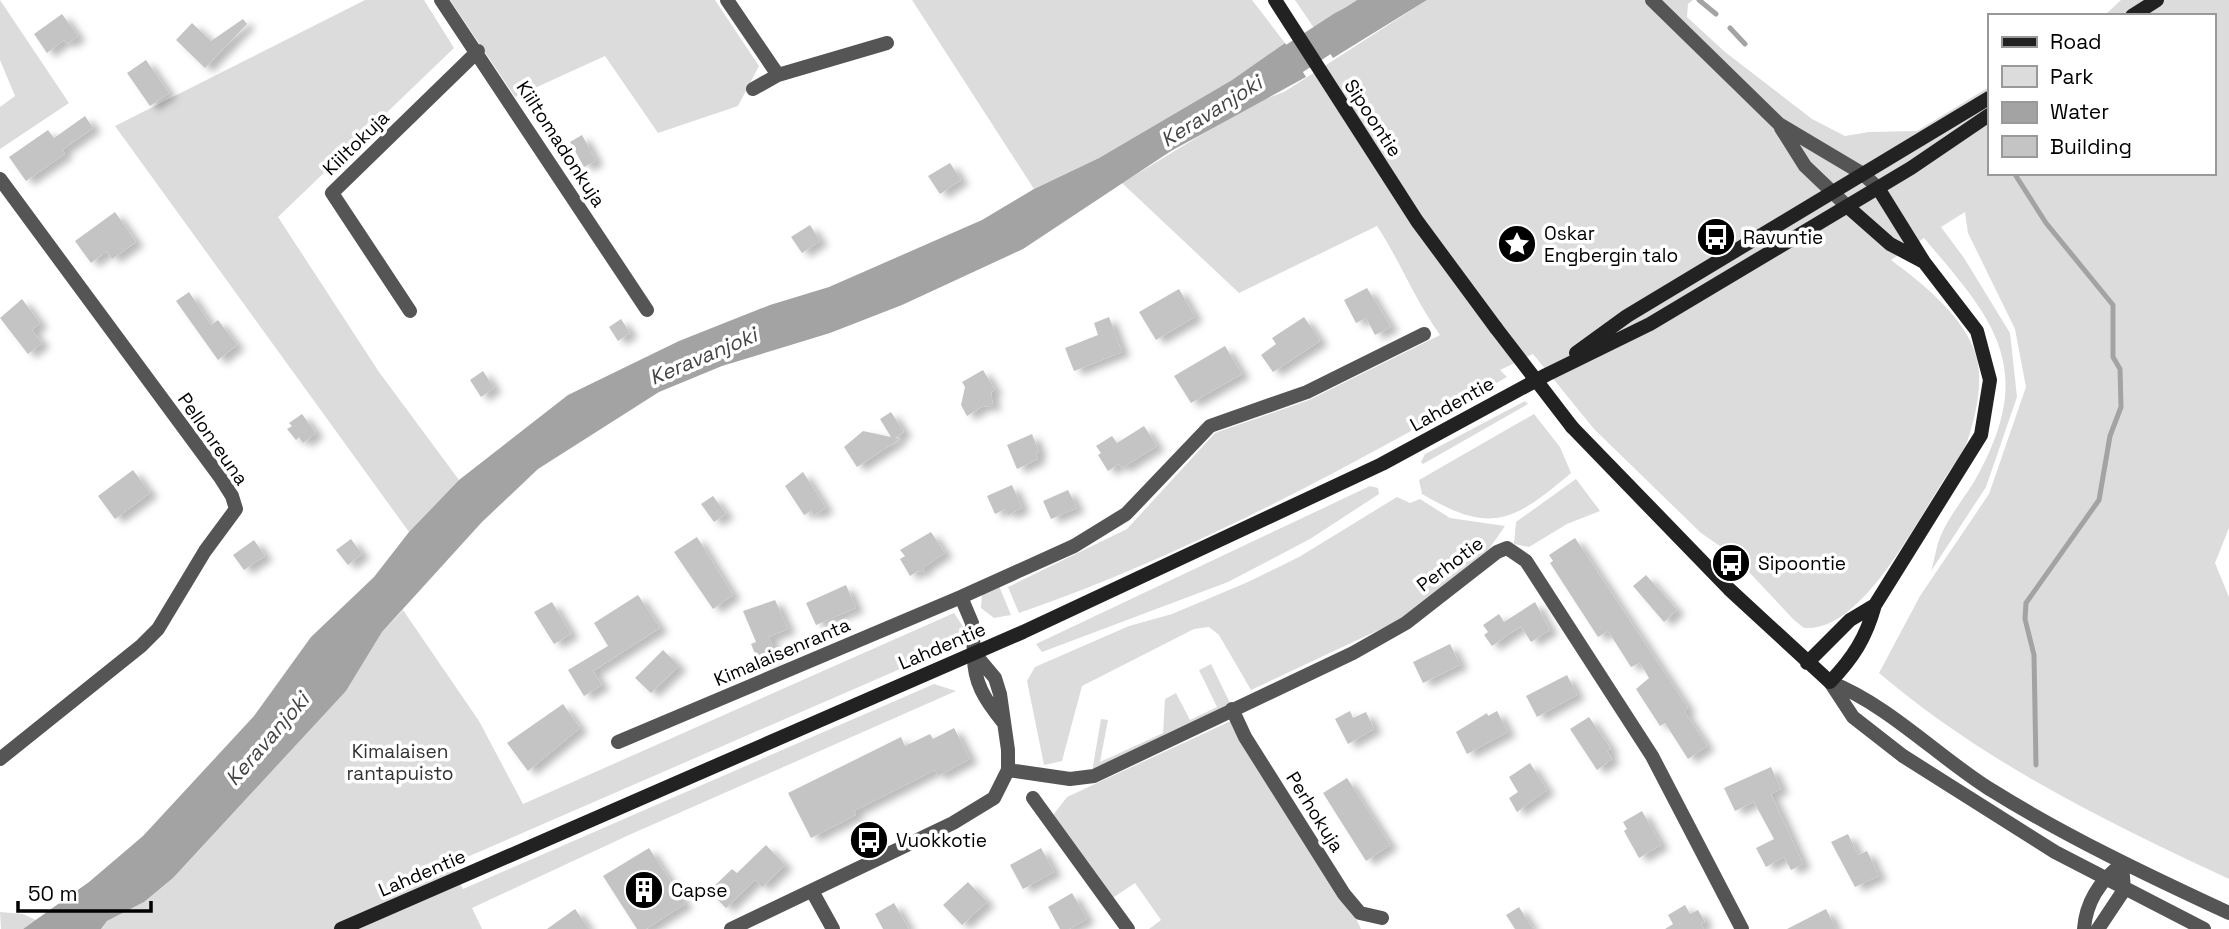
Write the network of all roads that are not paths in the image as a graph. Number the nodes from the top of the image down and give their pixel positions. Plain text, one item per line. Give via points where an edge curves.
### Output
1 (441, 0) edge
2 (727, 0) edge
3 (1275, 0) edge
4 (1653, 0) edge
5 (2157, 0) edge
6 (2136, 14) edge
7 (887, 43) dead end
8 (478, 51) junction
9 (778, 75) junction
10 (753, 89) dead end
11 (1988, 99) edge
12 (1988, 117) edge
13 (1779, 124) junction
14 (1863, 174) junction
15 (0, 179) edge
16 (1878, 188) junction
17 (1834, 192) junction
18 (1847, 207) junction
19 (1924, 262) junction
20 (646, 310) dead end
21 (410, 312) dead end
22 (1424, 334) dead end
23 (1546, 374) junction
24 (961, 597) junction
25 (1875, 605) junction
26 (974, 653) junction
27 (1807, 663) junction
28 (1830, 682) junction
29 (1232, 709) junction
30 (618, 742) dead end
31 (0, 759) edge
32 (1008, 770) junction
33 (1033, 798) dead end
34 (2122, 864) junction
35 (2102, 878) junction
36 (2124, 890) junction
37 (812, 891) junction
38 (2229, 913) edge
39 (1382, 918) dead end
40 (341, 929) edge
41 (731, 929) edge
42 (832, 929) edge
43 (1128, 929) edge
44 (1742, 929) edge
45 (2084, 929) edge
46 (2098, 929) edge
47 (2204, 929) edge

1 - 8 street, Kiiltomadonkuja
2 - 9 street
3 - 27 main road, Sipoontie, bridge via 1417,221 1572,427
4 - 13 street
5 - 6 main road
7 - 9 street
8 - 20 street, Kiiltomadonkuja
8 - 21 street, Kiiltokuja via 332,193
9 - 10 street
11 - 14 main road, Lahdentie
12 - 16 main road, Lahdentie
13 - 14 street
13 - 17 street via 1805,166
14 - 16 street
14 - 17 main road, Lahdentie
15 - 31 street, Pellonreuna via 220,477 236,509 149,637
16 - 18 main road, Lahdentie
16 - 19 main road
17 - 18 street
17 - 23 main road, Lahdentie via 1628,316
18 - 19 main road via 1890,244
18 - 23 main road, Lahdentie via 1650,324
19 - 25 main road via 1977,331 1989,371 1987,409 1981,435
22 - 24 street, Kimalaisenranta via 1307,392 1210,426 1126,514 1074,546
23 - 26 main road, Lahdentie via 1382,464
24 - 26 street via 972,623
24 - 30 street, Kimalaisenranta
25 - 27 main road via 1850,620
25 - 28 main road via 1868,634
26 - 32 street via 995,678
26 - 40 main road, Lahdentie
27 - 28 main road, Sipoontie
28 - 34 street, Sipoontie via 1867,699 1988,788
28 - 35 street, Sipoontie via 1853,717 1903,756
29 - 32 street, Perhotie via 1094,776 1070,779
29 - 39 street, Perhokuja via 1245,737 1345,894 1360,913
29 - 44 street, Perhotie via 1364,647 1406,623 1497,552 1515,551 1533,571 1652,756
32 - 37 street via 994,798 977,811
33 - 43 street
34 - 35 street
34 - 36 street
34 - 38 street, Sipoontie
35 - 36 street, Sipoontie
35 - 45 street
36 - 46 street
36 - 47 street, Sipoontie
37 - 41 street
37 - 42 street

